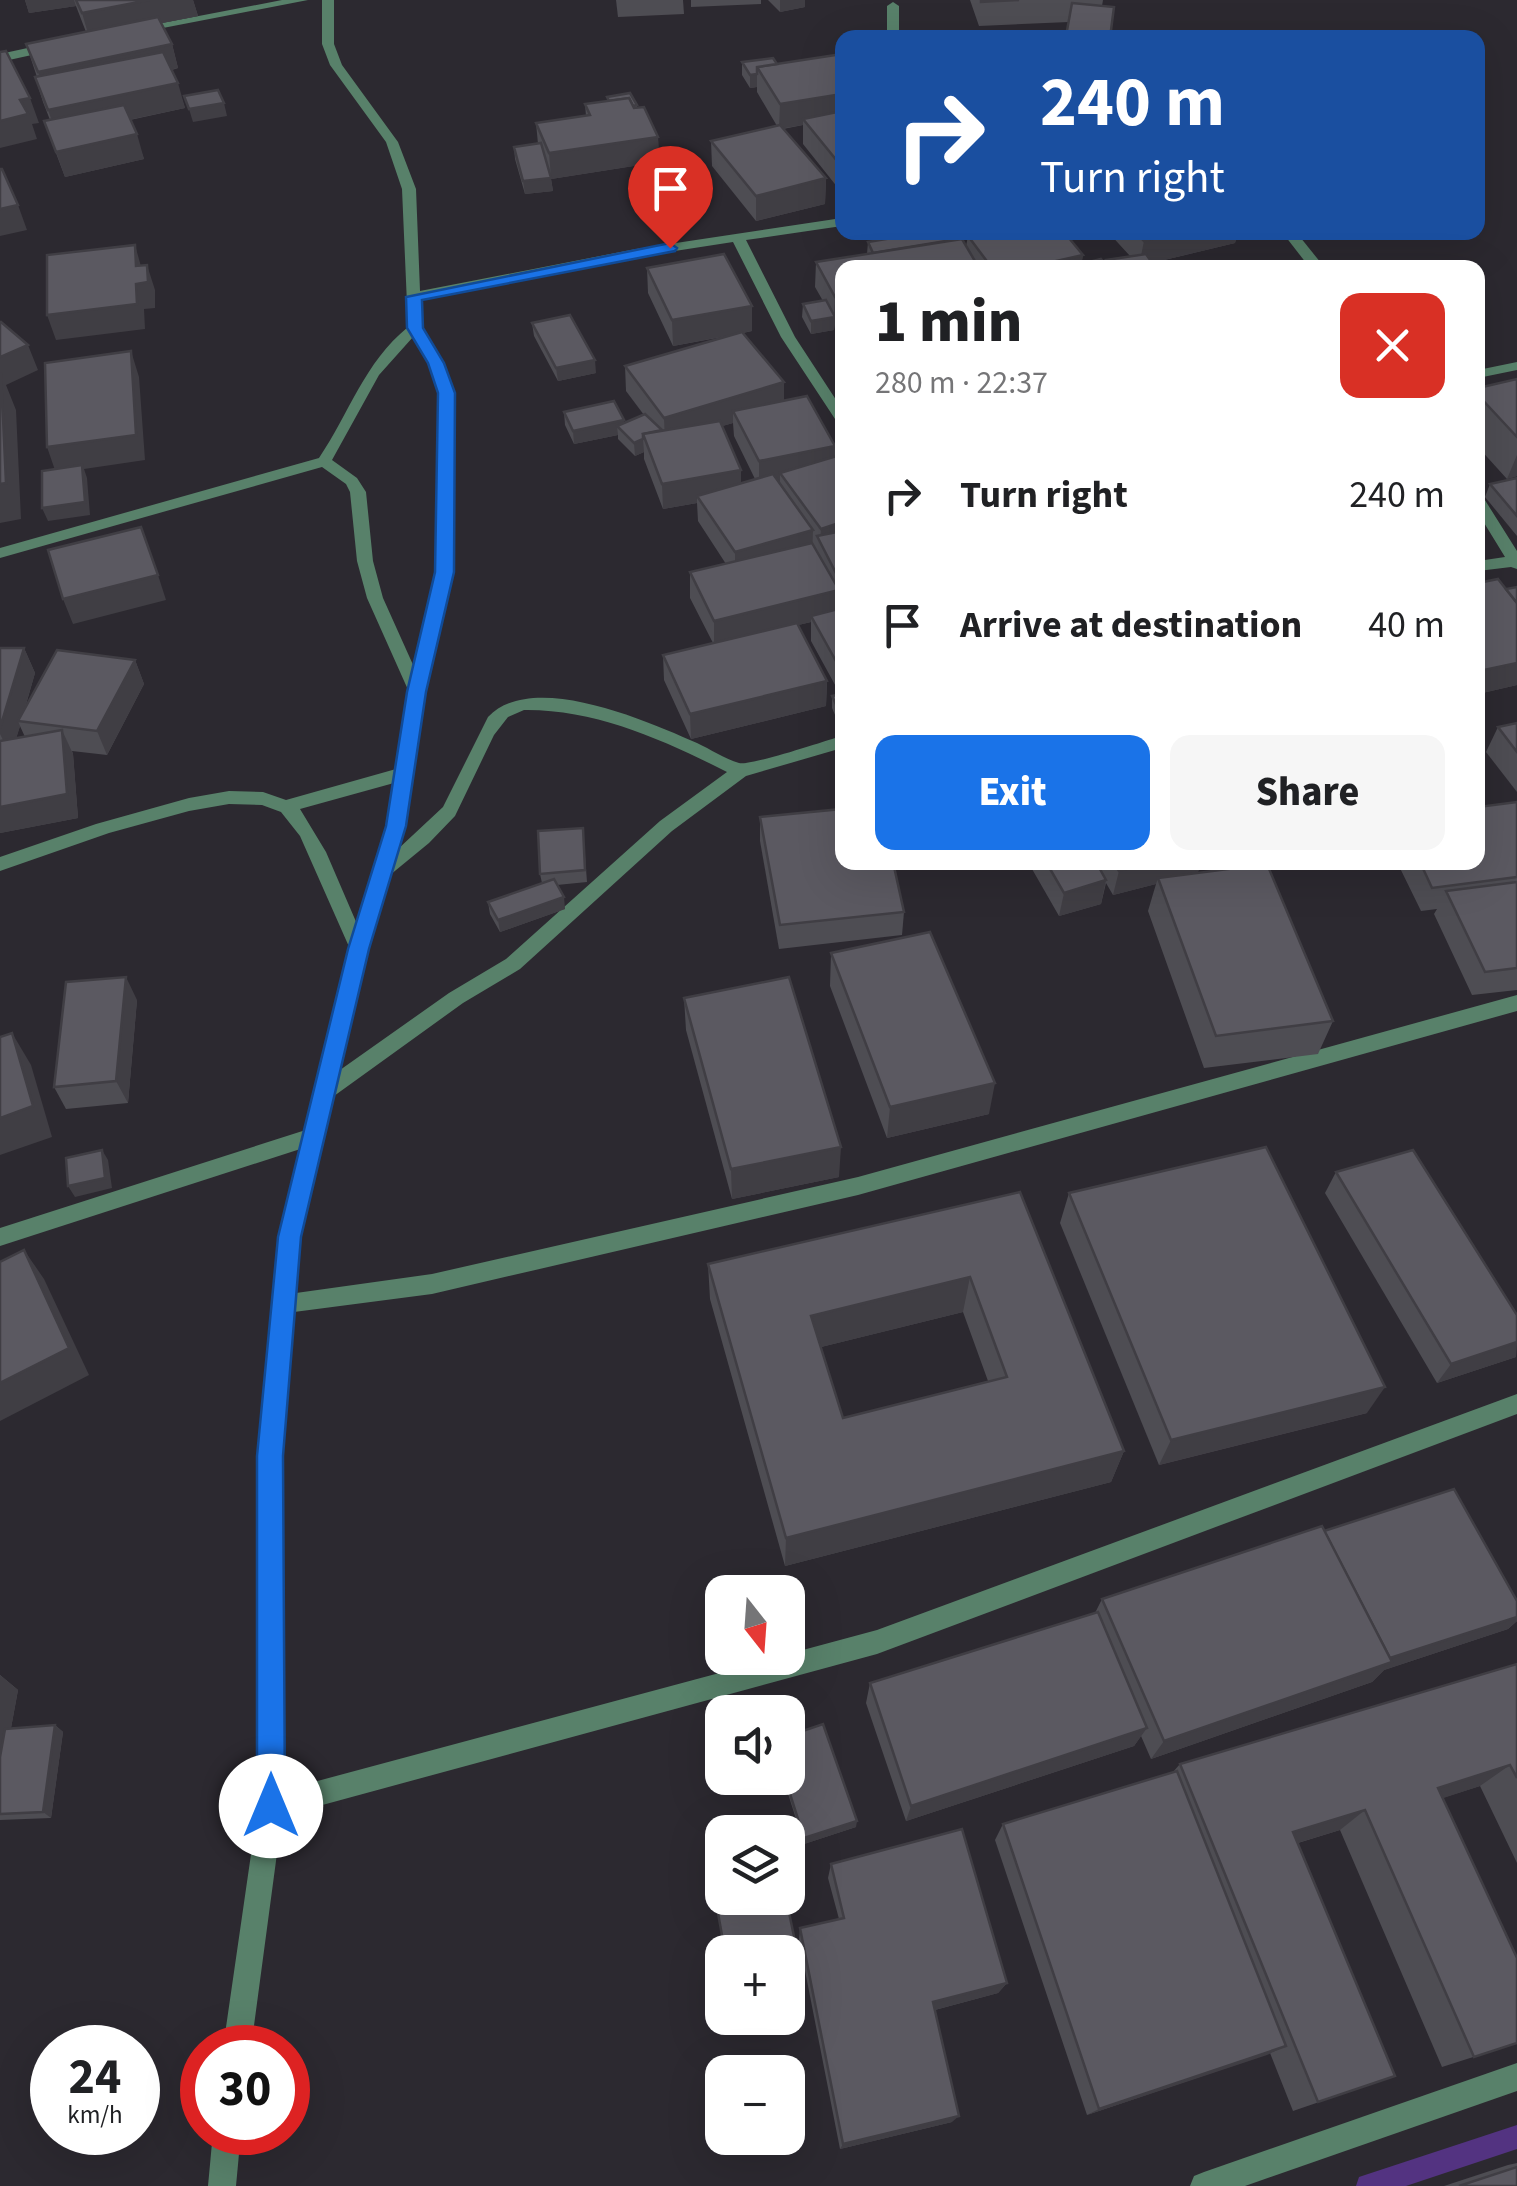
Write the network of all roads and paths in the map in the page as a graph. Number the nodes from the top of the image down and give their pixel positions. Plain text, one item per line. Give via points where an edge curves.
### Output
1 (302, 0) edge
2 (328, 0) edge
3 (893, 6) dead end
4 (131, 30) edge
5 (893, 30) edge
6 (75, 42) edge
7 (0, 58) edge
8 (835, 223) edge
9 (738, 238) junction
10 (1295, 240) edge
11 (1311, 260) edge
12 (414, 297) junction
13 (415, 328) junction
14 (1517, 366) edge
15 (1485, 373) edge
16 (835, 409) edge
17 (324, 461) junction
18 (1485, 512) edge
19 (0, 553) edge
20 (1516, 562) edge
21 (1485, 565) edge
22 (416, 692) junction
23 (835, 744) edge
24 (740, 771) junction
25 (403, 774) junction
26 (286, 806) junction
27 (0, 864) edge
28 (383, 870) junction
29 (358, 949) junction
30 (1517, 1003) edge
31 (325, 1091) junction
32 (314, 1136) junction
33 (0, 1238) edge
34 (284, 1304) junction
35 (1517, 1404) edge
36 (271, 1806) junction
37 (240, 2025) edge
38 (1517, 2078) edge
39 (225, 2155) edge
40 (222, 2186) edge
41 (1204, 2186) edge

1 - 4 street
2 - 12 street via 328,44 336,65 392,142 409,189
3 - 5 street
6 - 7 street
8 - 9 street
9 - 12 street
9 - 16 street via 788,337
10 - 11 street
12 - 13 street
13 - 17 street via 374,365 343,436
13 - 22 street via 446,393 448,441 444,572
14 - 15 street
17 - 19 street
17 - 22 street via 358,492 365,561
18 - 20 street
20 - 21 street
22 - 25 street
23 - 24 street
24 - 28 street via 681,740 546,703 522,703 500,715 455,803
24 - 31 street via 666,826 514,964
25 - 26 street
25 - 28 street
26 - 27 street via 224,798 183,805
26 - 29 street via 312,841
28 - 29 street
29 - 31 street
30 - 34 street via 858,1186 432,1284
31 - 32 street
32 - 33 street
32 - 34 street via 290,1237
34 - 36 street via 270,1456
35 - 36 street via 877,1642
36 - 37 street
38 - 41 street
39 - 40 street

